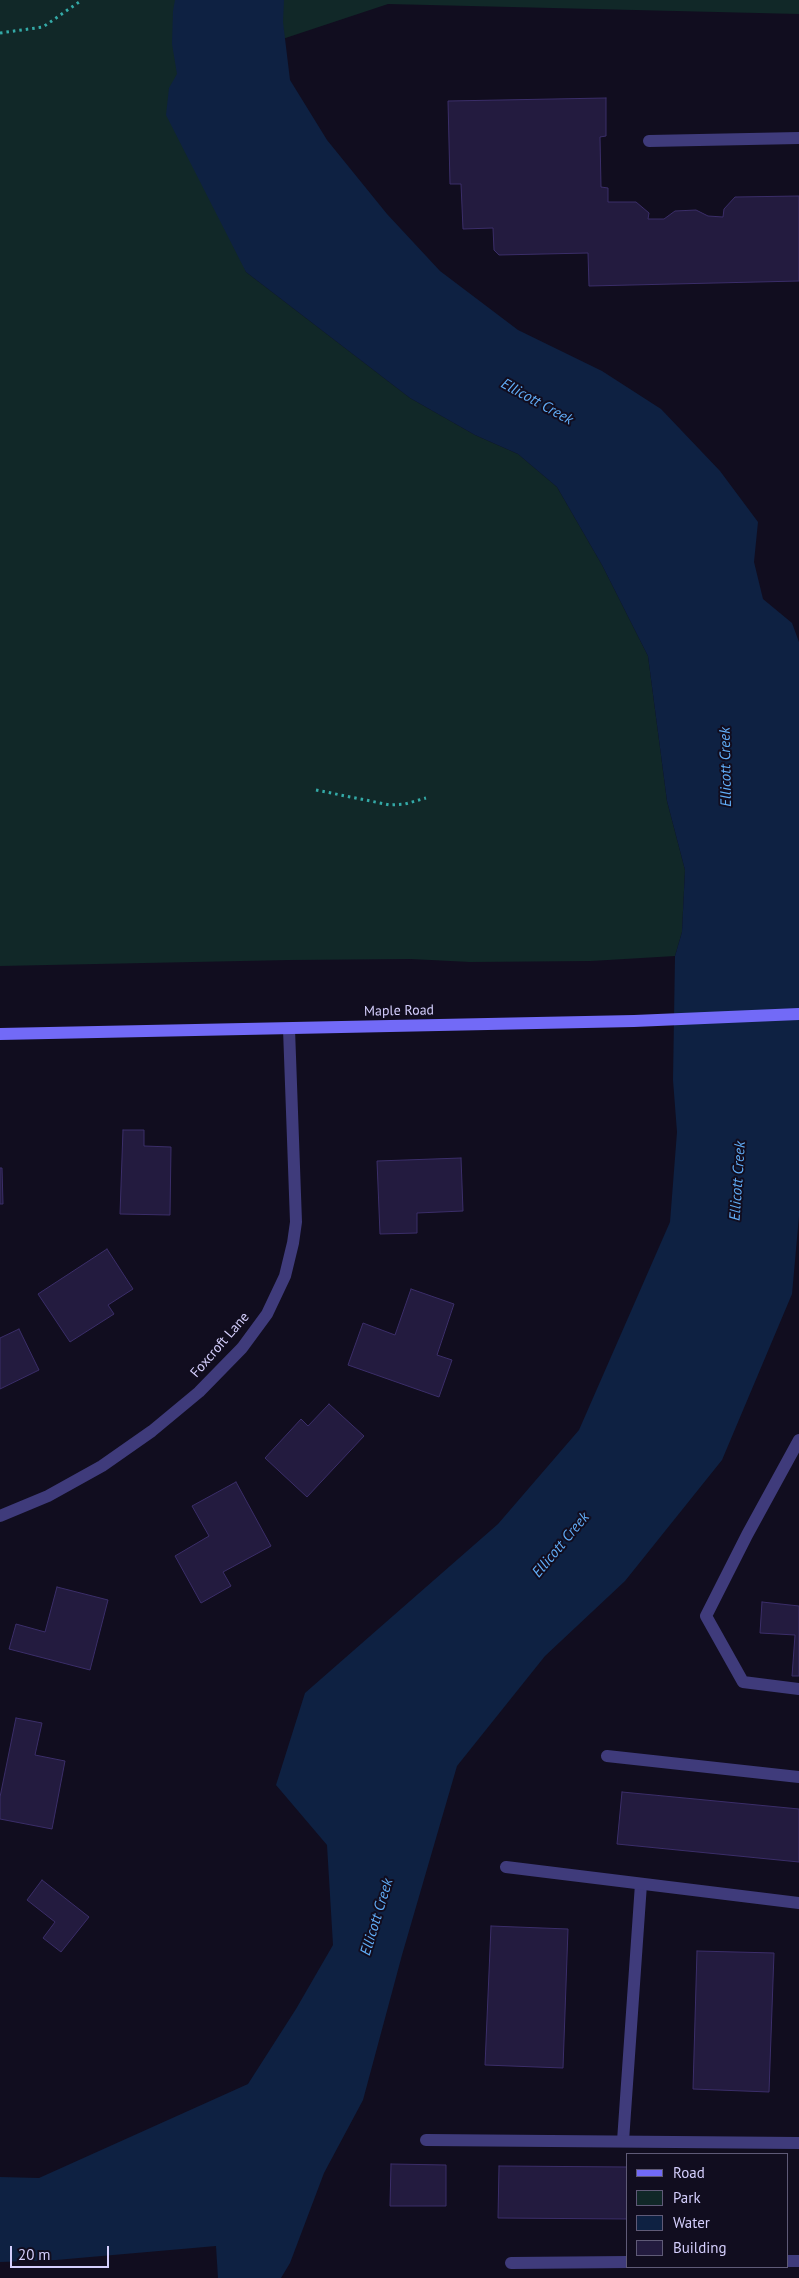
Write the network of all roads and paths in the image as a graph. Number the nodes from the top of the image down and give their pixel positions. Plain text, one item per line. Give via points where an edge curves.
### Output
1 (82, 0) edge
2 (0, 33) edge
3 (799, 138) edge
4 (649, 141) dead end
5 (316, 790) dead end
6 (426, 798) dead end
7 (799, 1014) edge
8 (289, 1029) junction
9 (0, 1034) edge
10 (799, 1440) edge
11 (0, 1516) edge
12 (799, 1688) edge
13 (607, 1756) dead end
14 (799, 1777) edge
15 (506, 1867) dead end
16 (641, 1884) junction
17 (799, 1903) edge
18 (426, 2140) dead end
19 (623, 2141) junction
20 (799, 2143) edge
21 (626, 2262) edge
22 (511, 2263) dead end

1 - 2 path via 43,28
3 - 4 street
5 - 6 path via 390,805
7 - 8 main road, Maple Road
8 - 9 main road, Maple Road
8 - 11 street, Foxcroft Lane via 296,1222 285,1276 267,1314 242,1348 199,1392 152,1431 102,1466 48,1496
10 - 12 street via 706,1616 743,1682
13 - 14 street
15 - 16 street
16 - 17 street
16 - 19 street
18 - 19 street
19 - 20 street
21 - 22 street

